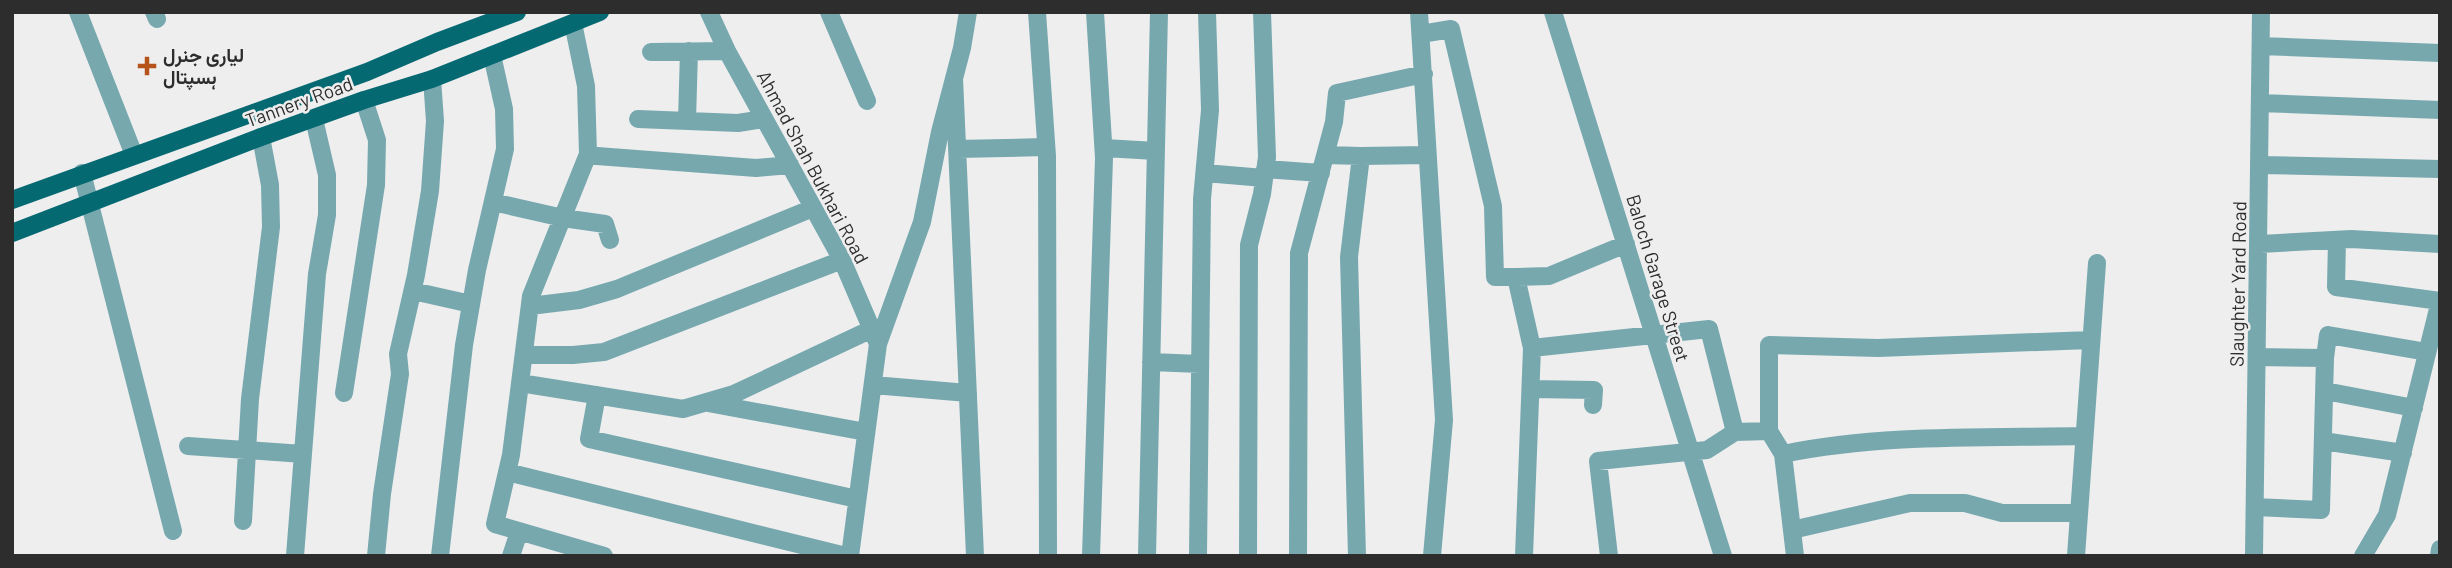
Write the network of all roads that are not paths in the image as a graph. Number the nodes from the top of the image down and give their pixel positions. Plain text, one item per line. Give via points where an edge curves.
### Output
1 (78, 12) edge
2 (517, 12) edge
3 (600, 12) edge
4 (709, 12) edge
5 (829, 12) edge
6 (968, 12) edge
7 (1037, 12) edge
8 (1095, 12) edge
9 (1159, 12) edge
10 (1207, 12) edge
11 (1262, 12) edge
12 (1419, 12) edge
13 (1553, 12) edge
14 (2261, 12) edge
15 (573, 23) junction
16 (1421, 34) junction
17 (2261, 46) junction
18 (690, 51) junction
19 (727, 51) junction
20 (651, 52) dead end
21 (2440, 53) edge
22 (492, 55) junction
23 (1424, 74) junction
24 (954, 78) junction
25 (432, 79) junction
26 (364, 100) junction
27 (867, 101) dead end
28 (2261, 103) junction
29 (2440, 110) edge
30 (638, 118) dead end
31 (764, 118) junction
32 (314, 119) junction
33 (687, 121) junction
34 (261, 137) junction
35 (1046, 147) junction
36 (1104, 148) junction
37 (957, 149) junction
38 (1156, 151) junction
39 (134, 155) junction
40 (1427, 155) junction
41 (597, 156) dead end
42 (1361, 156) junction
43 (1323, 164) junction
44 (790, 165) junction
45 (2260, 165) junction
46 (2440, 169) edge
47 (82, 173) junction
48 (1205, 173) junction
49 (1265, 174) junction
50 (12, 200) edge
51 (493, 202) junction
52 (90, 203) junction
53 (813, 208) junction
54 (563, 218) junction
55 (12, 233) edge
56 (610, 240) dead end
57 (2337, 240) junction
58 (1626, 244) junction
59 (2260, 244) junction
60 (2440, 244) edge
61 (842, 260) junction
62 (2097, 263) dead end
63 (1516, 277) junction
64 (413, 291) junction
65 (2440, 301) edge
66 (471, 304) junction
67 (530, 306) junction
68 (875, 336) junction
69 (1654, 337) junction
70 (2090, 340) junction
71 (1532, 348) junction
72 (2427, 352) junction
73 (524, 355) junction
74 (2258, 357) junction
75 (2325, 358) junction
76 (1152, 362) junction
77 (1200, 364) junction
78 (520, 383) junction
79 (873, 386) junction
80 (1531, 389) junction
81 (2325, 391) junction
82 (344, 393) dead end
83 (968, 393) junction
84 (597, 395) junction
85 (704, 402) junction
86 (1593, 405) dead end
87 (2414, 408) junction
88 (1769, 431) junction
89 (866, 432) junction
90 (1735, 432) junction
91 (2083, 436) junction
92 (2323, 442) junction
93 (188, 446) dead end
94 (247, 451) junction
95 (1690, 451) junction
96 (2403, 453) junction
97 (303, 454) junction
98 (1783, 454) junction
99 (507, 472) junction
100 (857, 499) junction
101 (2255, 508) junction
102 (2078, 513) junction
103 (243, 521) dead end
104 (1792, 530) junction
105 (173, 531) dead end
106 (519, 531) junction
107 (2440, 549) edge
108 (295, 556) edge
109 (376, 556) edge
110 (440, 556) edge
111 (511, 556) edge
112 (604, 556) edge
113 (848, 556) edge
114 (975, 556) edge
115 (1048, 556) edge
116 (1091, 556) edge
117 (1147, 556) edge
118 (1198, 556) edge
119 (1248, 556) edge
120 (1298, 556) edge
121 (1357, 556) edge
122 (1432, 556) edge
123 (1524, 556) edge
124 (1609, 556) edge
125 (1723, 556) edge
126 (1795, 556) edge
127 (2076, 556) edge
128 (2254, 556) edge
129 (2363, 556) edge
130 (2439, 556) edge

1 - 39 street
2 - 39 main road, Tannery Road via 367,72
3 - 15 main road, Tannery Road
4 - 19 street, Ahmad Shah Bukhari Road
5 - 27 street
6 - 24 street
7 - 35 street
8 - 36 street
9 - 38 street
10 - 48 street via 1210,110
11 - 49 street
12 - 16 street
13 - 58 street, Baloch Garage Street
14 - 17 street, Slaughter Yard Road
15 - 22 main road, Tannery Road
15 - 54 street via 586,86 588,154
16 - 23 street
16 - 63 street via 1451,29 1493,206 1495,277
17 - 21 street
17 - 28 street, Slaughter Yard Road
18 - 19 street
18 - 20 street
18 - 33 street
19 - 31 street, Ahmad Shah Bukhari Road
22 - 25 main road, Tannery Road
22 - 51 street via 504,109 505,149
23 - 40 street
23 - 43 street via 1337,93
24 - 37 street
24 - 68 street via 922,222
25 - 26 main road, Tannery Road
25 - 64 street via 435,121 429,191
26 - 32 main road, Tannery Road
26 - 82 street via 377,139 376,185
28 - 29 street
28 - 45 street, Slaughter Yard Road
30 - 33 street
31 - 33 street via 738,123
31 - 44 street, Ahmad Shah Bukhari Road
32 - 34 main road, Tannery Road
32 - 97 street via 327,175 327,215 317,274
34 - 52 main road, Tannery Road
34 - 94 street via 270,185 271,227
35 - 37 street
35 - 115 street
36 - 38 street
36 - 116 street
37 - 83 street
38 - 76 street
39 - 47 main road, Tannery Road
40 - 42 street
40 - 122 street via 1444,420
41 - 44 street via 756,168
42 - 43 street
42 - 121 street via 1349,257
43 - 49 street
43 - 120 street via 1299,253
44 - 53 street, Ahmad Shah Bukhari Road
45 - 46 street
45 - 59 street, Slaughter Yard Road
47 - 50 main road, Tannery Road
47 - 52 street
48 - 49 street
48 - 77 street
49 - 119 street via 1249,245
51 - 54 street
51 - 66 street
52 - 55 main road, Tannery Road
52 - 105 street
53 - 61 street, Ahmad Shah Bukhari Road
53 - 67 street via 618,289
54 - 56 street via 605,224
54 - 67 street
57 - 59 street
57 - 60 street
57 - 65 street via 2336,287
58 - 63 street via 1549,276
58 - 69 street, Baloch Garage Street
59 - 74 street, Slaughter Yard Road
61 - 68 street, Ahmad Shah Bukhari Road
61 - 73 street via 604,352
62 - 70 street
63 - 71 street
64 - 66 street
64 - 109 street via 398,354 400,374
65 - 72 street
66 - 110 street
67 - 73 street
68 - 79 street
68 - 85 street
69 - 71 street
69 - 90 street via 1709,329
69 - 95 street, Baloch Garage Street
70 - 88 street via 1878,348 1769,345
70 - 91 street
71 - 80 street
72 - 75 street via 2328,335
72 - 87 street
73 - 78 street
74 - 75 street
74 - 101 street, Slaughter Yard Road
75 - 81 street
76 - 77 street
76 - 117 street
77 - 118 street
78 - 84 street
78 - 99 street
79 - 83 street
79 - 89 street
80 - 86 street via 1594,390
80 - 123 street
81 - 87 street
81 - 92 street
83 - 114 street
84 - 85 street via 683,409
84 - 100 street via 589,439
85 - 89 street
87 - 96 street
88 - 90 street
88 - 98 street
89 - 100 street
90 - 95 street via 1707,450
91 - 98 street via 1881,441
91 - 102 street
92 - 96 street
92 - 101 street via 2321,510
93 - 94 street
94 - 97 street
94 - 103 street
95 - 124 street via 1598,461
95 - 125 street, Baloch Garage Street
96 - 129 street via 2387,515
97 - 108 street
98 - 104 street
99 - 106 street via 495,524
99 - 113 street
100 - 113 street
101 - 128 street, Slaughter Yard Road
102 - 104 street via 2002,513 1965,503 1909,503
102 - 127 street
104 - 126 street
106 - 111 street
106 - 112 street
107 - 130 street

